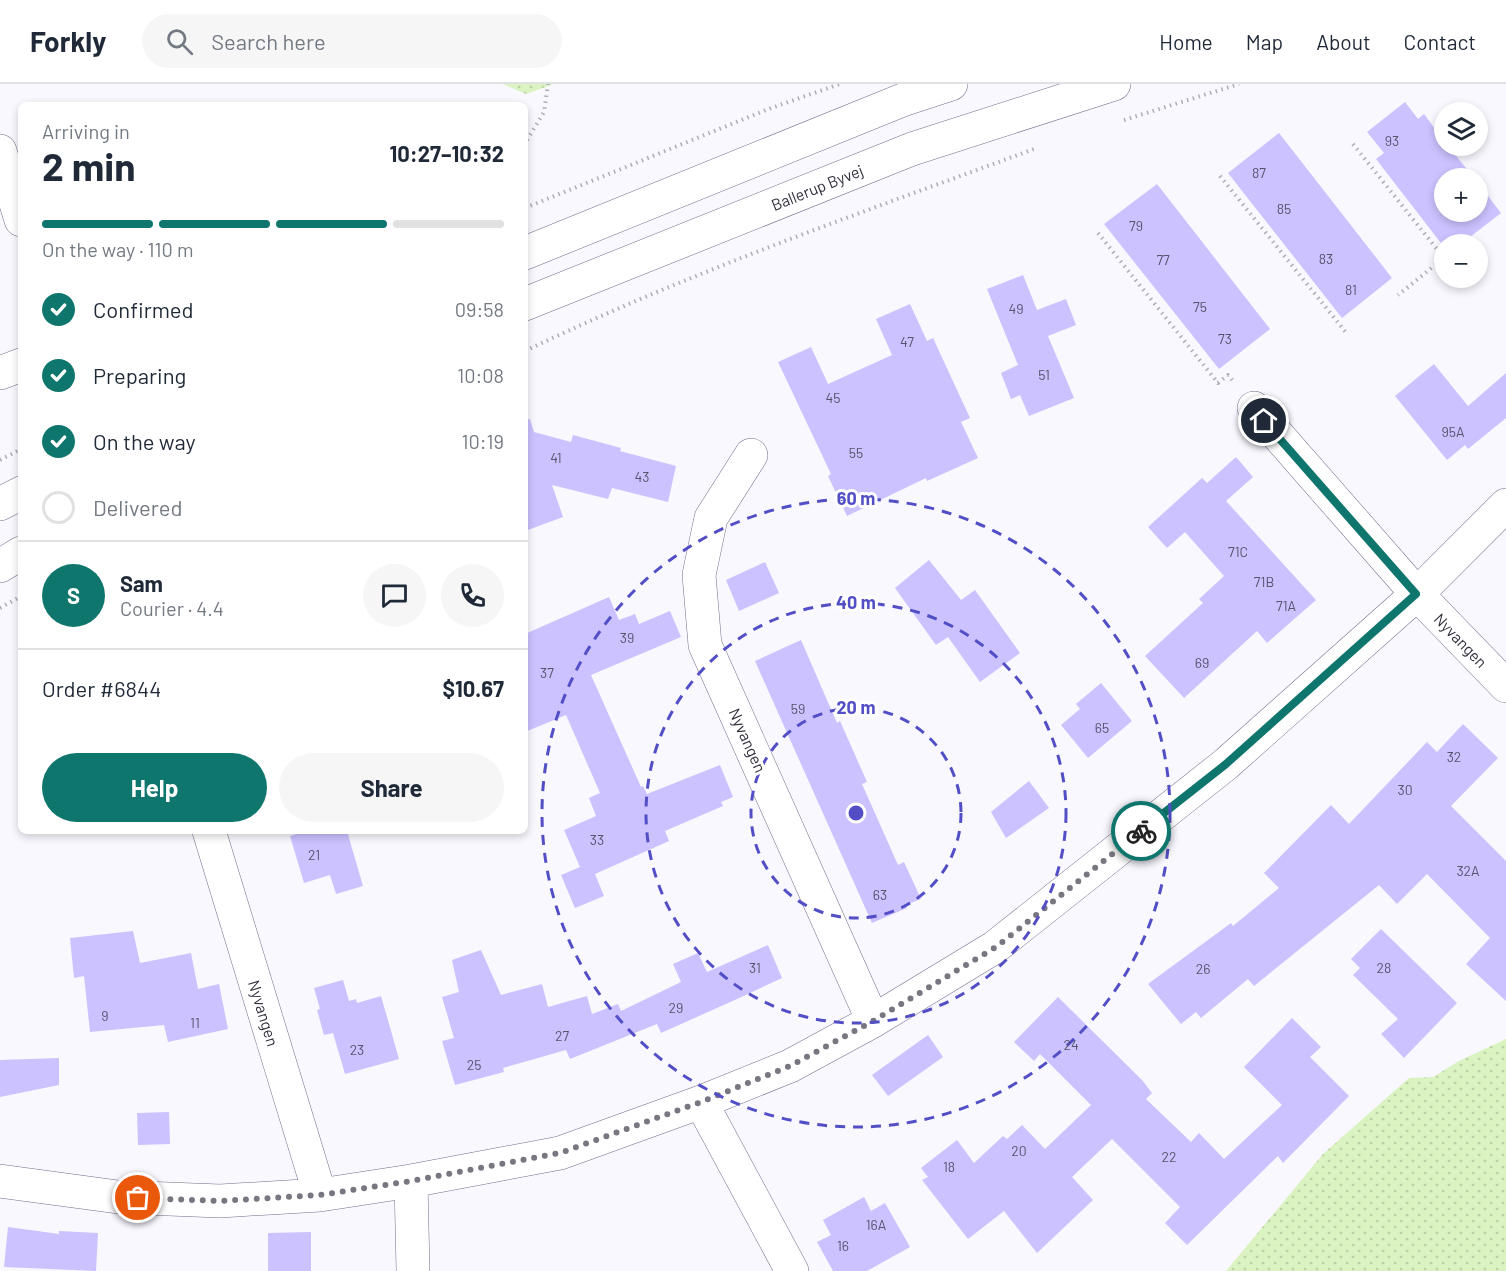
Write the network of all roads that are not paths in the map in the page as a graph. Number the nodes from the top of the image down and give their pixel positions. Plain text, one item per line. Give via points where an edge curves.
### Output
1 (951, 84) edge
2 (1114, 84) edge
3 (0, 151) edge
4 (18, 210) edge
5 (528, 252) edge
6 (528, 303) edge
7 (18, 366) edge
8 (0, 373) edge
9 (1254, 408) dead end
10 (751, 455) dead end
11 (18, 495) edge
12 (0, 504) edge
13 (1506, 505) edge
14 (18, 555) edge
15 (0, 566) edge
16 (1416, 594) junction
17 (1506, 686) edge
18 (209, 834) edge
19 (873, 1021) junction
20 (701, 1102) junction
21 (0, 1181) edge
22 (411, 1181) junction
23 (320, 1195) junction
24 (413, 1271) edge
25 (792, 1271) edge

1 - 5 street via 905,99
2 - 6 street, Ballerup Byvej via 912,149
3 - 4 street
7 - 8 street
9 - 16 street, Nyvangen
10 - 19 street, Nyvangen via 711,518 699,575 705,645
11 - 12 street
13 - 16 street
14 - 15 street
16 - 17 street, Nyvangen
16 - 19 street via 1226,764 996,947
18 - 23 street, Nyvangen
19 - 20 street via 790,1066
20 - 22 street via 560,1153
20 - 25 street
21 - 23 street via 118,1197 220,1201
22 - 23 street
22 - 24 street

